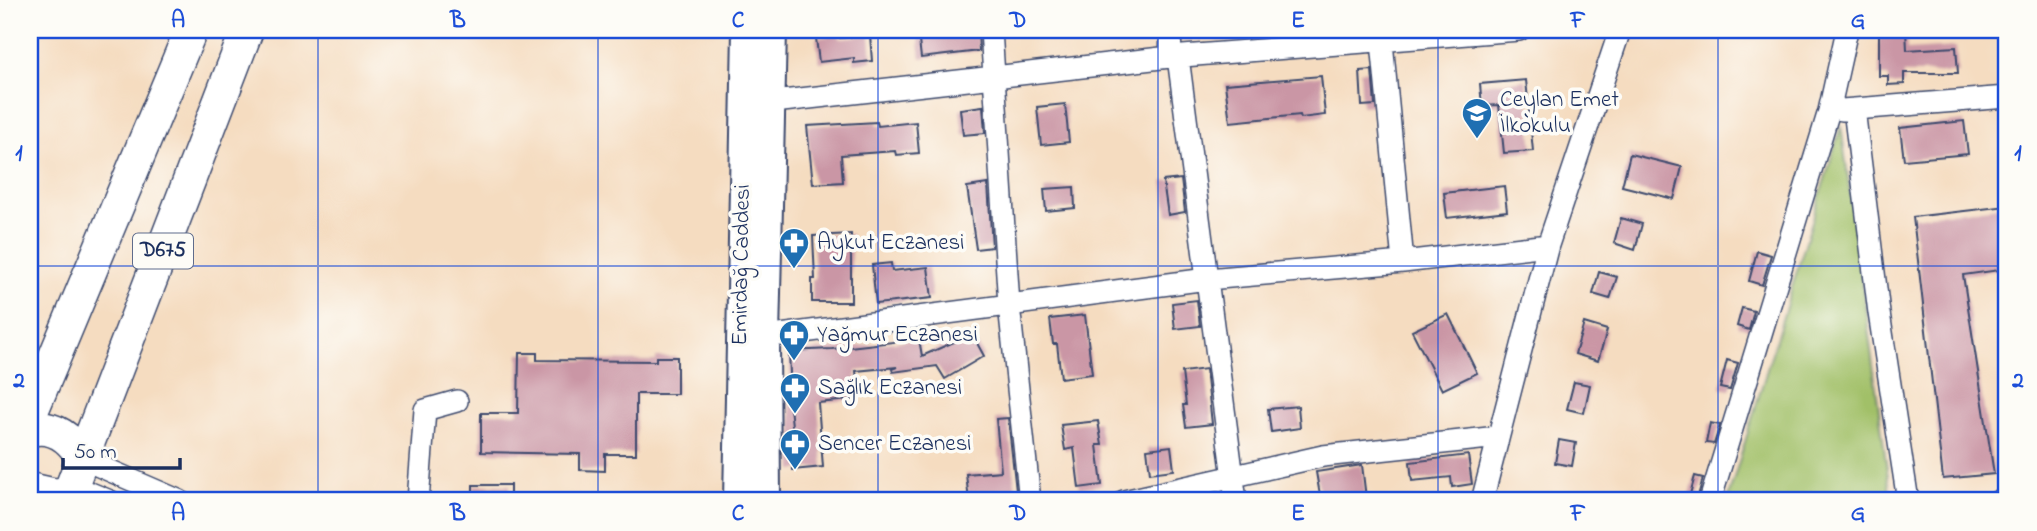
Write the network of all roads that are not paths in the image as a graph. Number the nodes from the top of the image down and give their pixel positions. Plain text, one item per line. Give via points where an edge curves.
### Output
1 (191, 30) edge
2 (247, 30) edge
3 (747, 30) edge
4 (772, 30) edge
5 (990, 30) edge
6 (1171, 30) edge
7 (1520, 30) edge
8 (1620, 30) edge
9 (1847, 30) edge
10 (1388, 36) edge
11 (1174, 57) junction
12 (993, 78) junction
13 (2007, 97) edge
14 (756, 104) junction
15 (1854, 109) junction
16 (1829, 111) junction
17 (1548, 245) junction
18 (1403, 262) junction
19 (1207, 279) junction
20 (1009, 305) junction
21 (765, 337) junction
22 (457, 401) dead end
23 (30, 416) edge
24 (30, 430) edge
25 (1498, 437) junction
26 (83, 459) junction
27 (1231, 476) junction
28 (30, 489) edge
29 (67, 498) edge
30 (2007, 500) edge
31 (110, 501) edge
32 (180, 501) edge
33 (418, 501) edge
34 (738, 501) edge
35 (766, 501) edge
36 (1030, 501) edge
37 (1124, 501) edge
38 (1236, 501) edge
39 (1487, 501) edge
40 (1710, 501) edge
41 (1908, 501) edge
42 (1999, 501) edge

1 - 23 highway, D675
2 - 26 highway, D675
3 - 14 main road, Emirdağ Caddesi
4 - 14 main road, Emirdağ Caddesi
5 - 12 street
6 - 11 street
7 - 10 street
8 - 17 street
9 - 16 street
10 - 11 street
10 - 18 street
11 - 12 street
11 - 19 street
12 - 14 street
12 - 20 street
13 - 15 street
14 - 21 main road, Emirdağ Caddesi
14 - 34 main road, Emirdağ Caddesi
15 - 16 street
15 - 41 street
16 - 40 street
17 - 18 street
17 - 25 street
18 - 19 street
19 - 20 street
19 - 27 street
20 - 21 street
20 - 36 street
21 - 35 main road, Emirdağ Caddesi
22 - 33 street via 425,410
24 - 26 highway via 49,428 61,434
25 - 27 street via 1323,456
25 - 39 street
26 - 29 highway, D675
26 - 32 street
27 - 37 street
27 - 38 street
28 - 29 highway
29 - 31 street via 88,492
30 - 42 street

